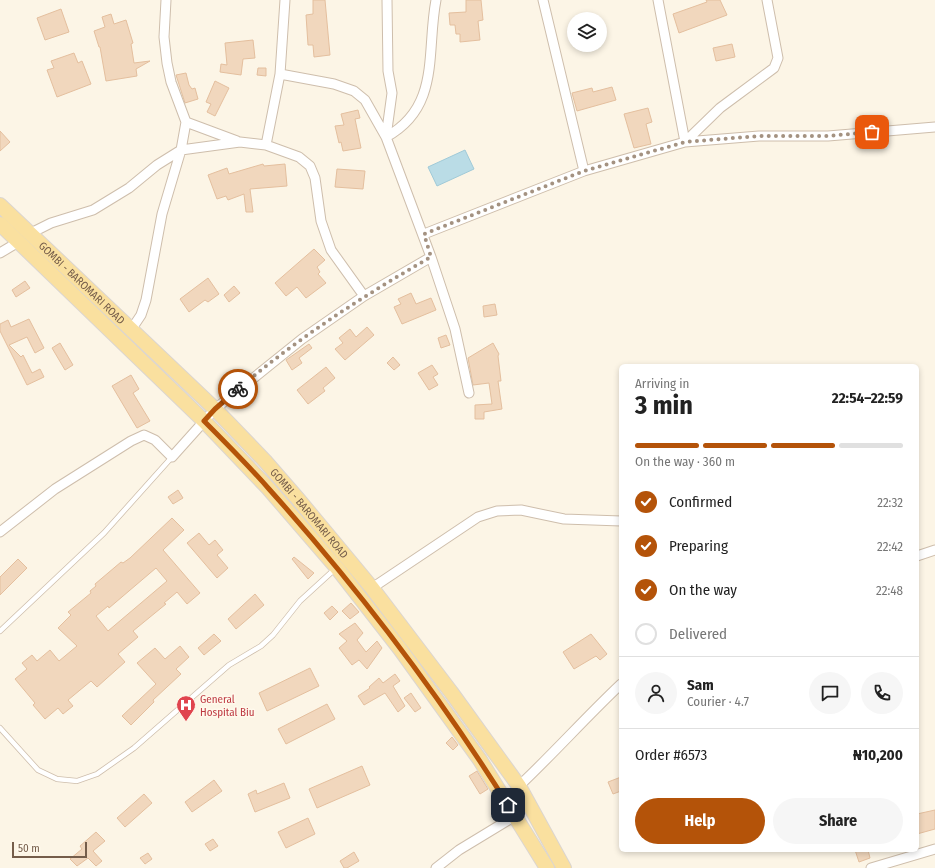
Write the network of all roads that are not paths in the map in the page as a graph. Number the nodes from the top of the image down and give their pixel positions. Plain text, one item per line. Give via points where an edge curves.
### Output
1 (166, 0) edge
2 (285, 0) edge
3 (387, 0) edge
4 (436, 0) edge
5 (543, 0) edge
6 (658, 0) edge
7 (767, 0) edge
8 (280, 74) junction
9 (186, 122) junction
10 (935, 127) edge
11 (386, 137) junction
12 (240, 142) junction
13 (685, 142) junction
14 (266, 145) junction
15 (181, 150) junction
16 (584, 171) junction
17 (0, 205) edge
18 (0, 224) edge
19 (424, 234) junction
20 (25, 237) junction
21 (0, 253) edge
22 (431, 257) junction
23 (364, 296) junction
24 (131, 330) junction
25 (469, 393) dead end
26 (215, 409) junction
27 (204, 421) junction
28 (172, 457) junction
29 (619, 521) edge
30 (0, 532) edge
31 (935, 550) edge
32 (919, 555) edge
33 (337, 568) junction
34 (372, 588) junction
35 (0, 631) edge
36 (619, 686) edge
37 (0, 728) edge
38 (519, 786) junction
39 (515, 816) junction
40 (935, 849) edge
41 (436, 868) edge
42 (547, 868) edge
43 (564, 868) edge
44 (871, 868) edge

1 - 9 street via 164,37 167,62 171,82
2 - 8 street
3 - 11 street via 388,71 392,94
4 - 11 street via 429,72 421,104 410,121
5 - 16 street
6 - 13 street
7 - 13 street via 778,51 774,68 720,108
8 - 11 street via 334,84 359,94
8 - 14 street
9 - 12 street
9 - 15 street
10 - 13 street via 828,136 759,136
11 - 19 street
12 - 14 street
12 - 15 street
13 - 16 street
14 - 23 street via 299,157 310,166 315,178 321,221 331,250
15 - 20 street via 157,165 129,188 93,210 51,223
15 - 24 street via 162,214 146,300 141,315
16 - 19 street
17 - 20 main road, GOMBI - BAROMARI ROAD
18 - 20 main road, GOMBI - BAROMARI ROAD
19 - 22 street
20 - 21 street
20 - 24 main road, GOMBI - BAROMARI ROAD
20 - 27 main road, GOMBI - BAROMARI ROAD
22 - 23 street
22 - 25 street via 455,329
23 - 26 street via 302,339
24 - 26 main road, GOMBI - BAROMARI ROAD
26 - 27 street
26 - 34 main road, GOMBI - BAROMARI ROAD via 270,466
27 - 28 street
27 - 33 main road, GOMBI - BAROMARI ROAD via 268,488
28 - 30 street via 155,440 144,435 56,489
28 - 35 lane via 104,533
29 - 34 street via 564,519 521,510 498,511 478,517
31 - 32 street
33 - 37 lane via 300,601 261,646 229,665 134,748 97,774 77,781 57,779 38,770
33 - 39 main road, GOMBI - BAROMARI ROAD via 400,649 480,760
34 - 38 main road, GOMBI - BAROMARI ROAD
36 - 38 street
38 - 43 main road, GOMBI - BAROMARI ROAD
39 - 41 street via 459,850
39 - 42 main road, GOMBI - BAROMARI ROAD
40 - 44 street

